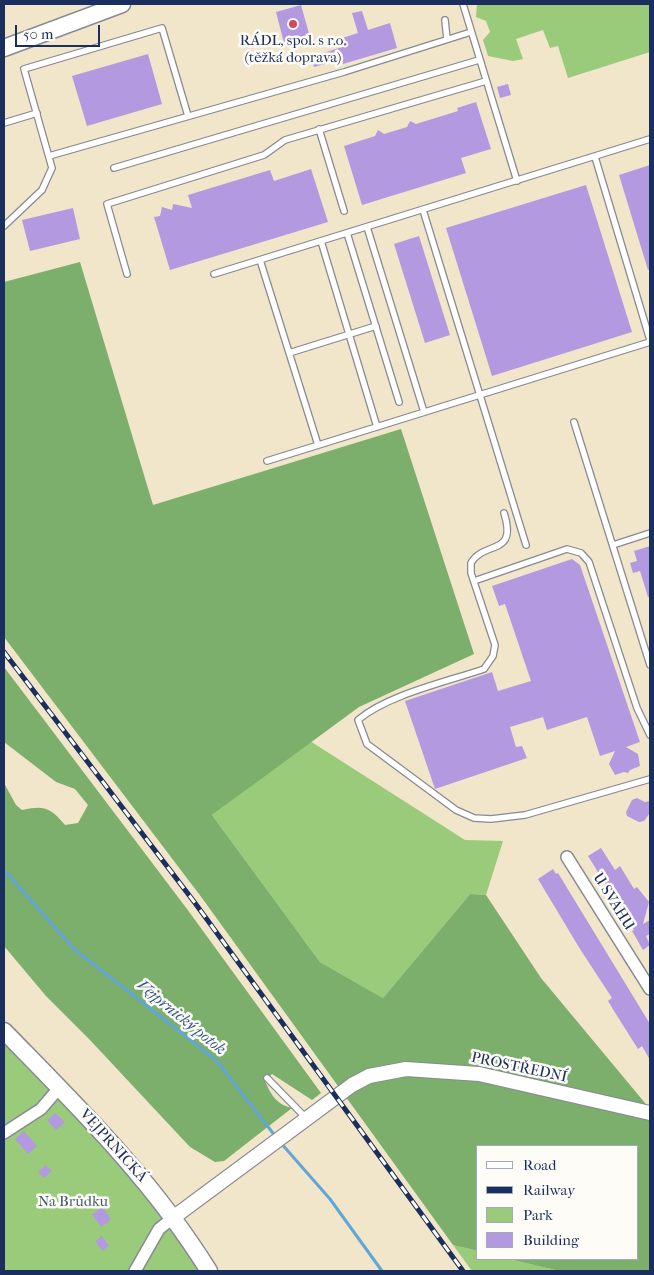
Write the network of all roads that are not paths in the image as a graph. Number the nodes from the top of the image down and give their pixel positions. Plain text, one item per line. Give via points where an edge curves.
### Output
1 (122, 4) edge
2 (463, 4) edge
3 (445, 20) dead end
4 (471, 32) junction
5 (447, 39) junction
6 (4, 48) edge
7 (479, 60) junction
8 (486, 81) junction
9 (37, 113) junction
10 (188, 116) junction
11 (4, 123) edge
12 (319, 129) junction
13 (650, 140) edge
14 (49, 156) junction
15 (595, 157) junction
16 (114, 168) dead end
17 (517, 181) junction
18 (423, 210) junction
19 (344, 211) dead end
20 (4, 226) edge
21 (367, 227) junction
22 (347, 233) junction
23 (321, 241) junction
24 (260, 260) junction
25 (128, 274) dead end
26 (214, 274) dead end
27 (376, 326) junction
28 (349, 334) junction
29 (650, 341) edge
30 (289, 352) junction
31 (480, 395) junction
32 (399, 402) dead end
33 (424, 412) junction
34 (574, 422) dead end
35 (377, 427) junction
36 (318, 445) junction
37 (267, 461) dead end
38 (504, 513) dead end
39 (650, 533) edge
40 (526, 545) dead end
41 (613, 545) junction
42 (474, 581) junction
43 (650, 665) edge
44 (650, 735) edge
45 (650, 779) edge
46 (567, 857) dead end
47 (650, 989) edge
48 (4, 1031) edge
49 (267, 1078) dead end
50 (60, 1088) junction
51 (650, 1113) edge
52 (307, 1119) junction
53 (4, 1133) edge
54 (174, 1217) junction
55 (135, 1271) edge
56 (209, 1271) edge

1 - 6 main road
2 - 4 lane
3 - 5 lane
4 - 5 lane
4 - 7 lane
5 - 10 lane
7 - 8 lane
7 - 16 lane
8 - 12 lane
8 - 17 lane
9 - 10 lane via 24,69 162,28
9 - 11 lane
9 - 14 lane
10 - 14 lane
12 - 19 lane
12 - 25 lane via 285,140 264,155 107,204
13 - 15 lane
14 - 20 lane via 52,168 42,190
15 - 17 lane
15 - 29 lane
17 - 18 lane
18 - 21 lane
18 - 31 lane
21 - 22 lane
21 - 33 lane
22 - 23 lane
22 - 27 lane
23 - 24 lane
23 - 28 lane
24 - 26 lane
24 - 30 lane
27 - 28 lane
27 - 32 lane
28 - 30 lane
28 - 35 lane
29 - 31 lane
30 - 36 lane
31 - 33 lane
31 - 40 lane
33 - 35 lane
34 - 41 lane
35 - 36 lane
36 - 37 lane
38 - 42 lane via 507,534 503,543 474,558 471,573
39 - 41 lane
41 - 43 lane
42 - 44 lane via 567,549 581,553 589,562 637,708
42 - 45 lane via 495,645 489,664 484,669 368,711 358,720 367,744 456,810 474,818 525,815
46 - 47 street, U SVAHU
48 - 50 main road, VEJPRNICKÁ
49 - 52 lane
50 - 53 street via 41,1109
50 - 54 main road, VEJPRNICKÁ via 112,1141
51 - 52 street, PROSTŘEDNÍ via 478,1074 406,1068 369,1076
52 - 54 street, PROSTŘEDNÍ
54 - 55 street via 159,1229
54 - 56 main road, VEJPRNICKÁ

